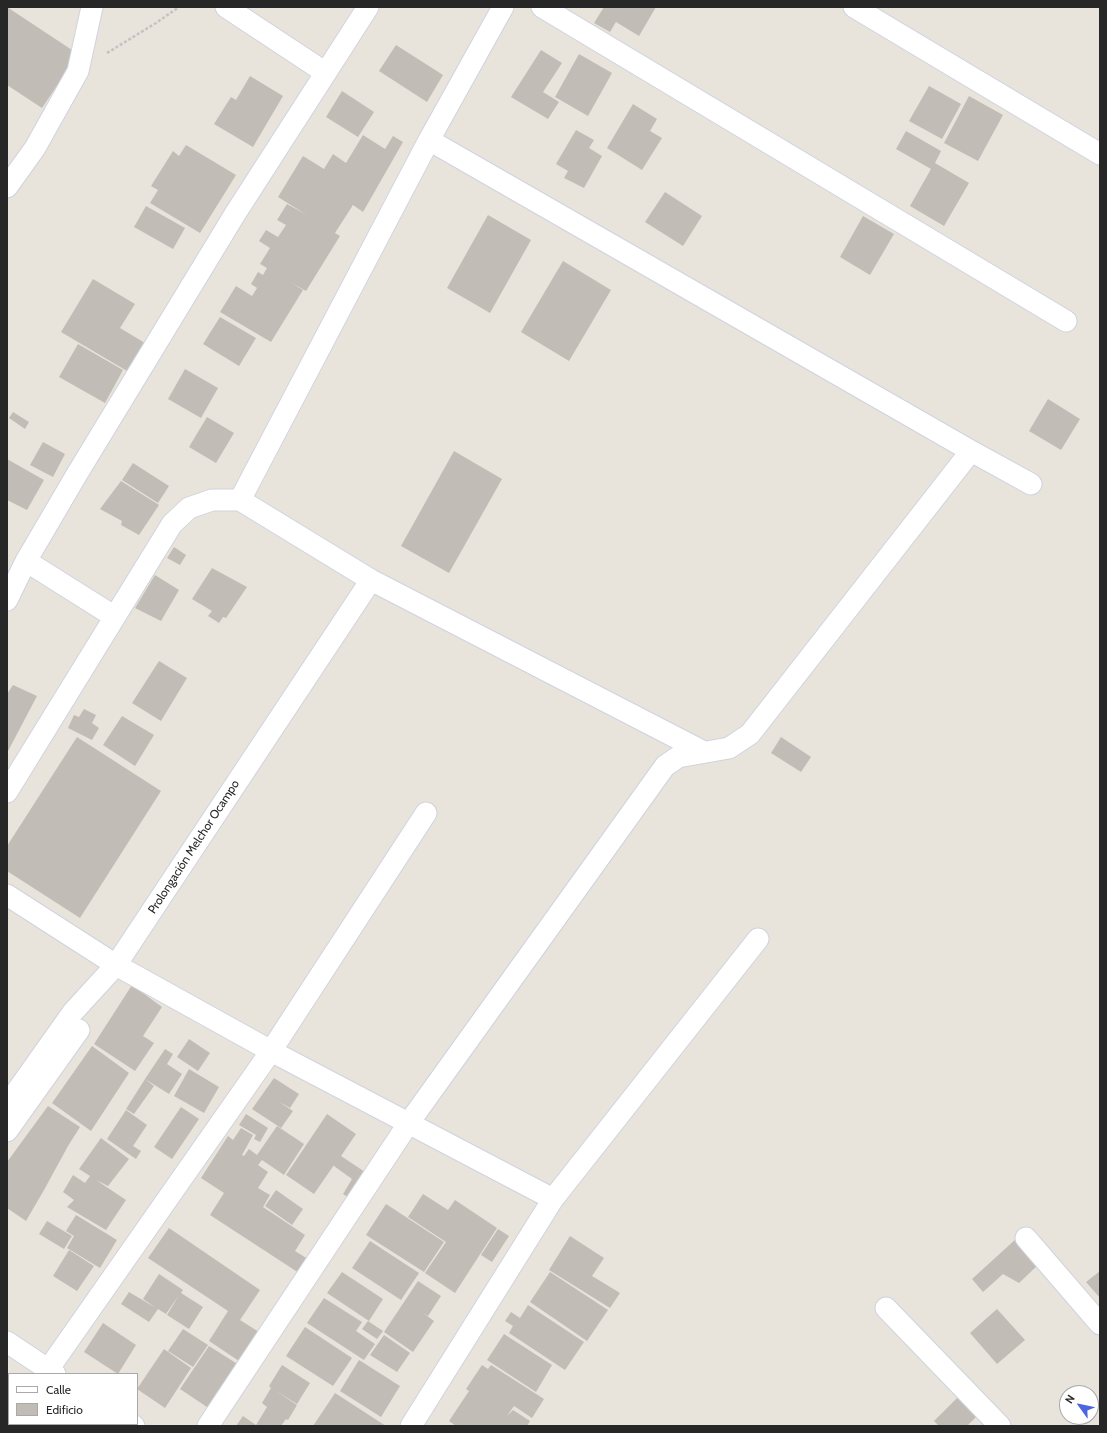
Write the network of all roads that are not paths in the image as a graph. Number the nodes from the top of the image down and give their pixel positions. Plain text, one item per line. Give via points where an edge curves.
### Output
1 (92, 7) edge
2 (226, 7) edge
3 (368, 7) edge
4 (502, 7) edge
5 (542, 7) edge
6 (854, 7) edge
7 (326, 73) junction
8 (429, 140) junction
9 (1100, 154) edge
10 (7, 187) edge
11 (1066, 321) dead end
12 (970, 451) junction
13 (1031, 484) dead end
14 (240, 500) junction
15 (26, 561) junction
16 (371, 580) junction
17 (7, 600) edge
18 (115, 617) junction
19 (704, 752) junction
20 (7, 792) edge
21 (426, 813) dead end
22 (7, 895) edge
23 (758, 939) dead end
24 (116, 965) junction
25 (271, 1051) junction
26 (7, 1105) edge
27 (408, 1124) junction
28 (7, 1131) edge
29 (553, 1199) junction
30 (1026, 1238) dead end
31 (886, 1308) dead end
32 (1100, 1324) edge
33 (7, 1342) edge
34 (49, 1372) edge
35 (208, 1426) edge
36 (411, 1426) edge
37 (1000, 1426) edge

1 - 10 street via 78,71 35,148
2 - 7 street
3 - 7 street
4 - 8 street
5 - 11 street
6 - 9 street
7 - 15 street via 231,221
8 - 12 street
8 - 14 street
12 - 13 street
12 - 19 street via 750,734 729,748
14 - 16 street
14 - 18 street via 212,500 189,508 172,524
15 - 17 street
15 - 18 street
16 - 19 street
16 - 24 street, Prolongación Melchor Ocampo
18 - 20 street
19 - 27 street via 678,757 665,766
21 - 25 street
22 - 24 street
23 - 29 street
24 - 25 street
24 - 26 street, Prolongación Melchor Ocampo via 73,1012
24 - 28 street via 86,1019
25 - 27 street
25 - 34 street
27 - 29 street
27 - 35 street
29 - 36 street
30 - 32 street
31 - 37 street
33 - 34 street

